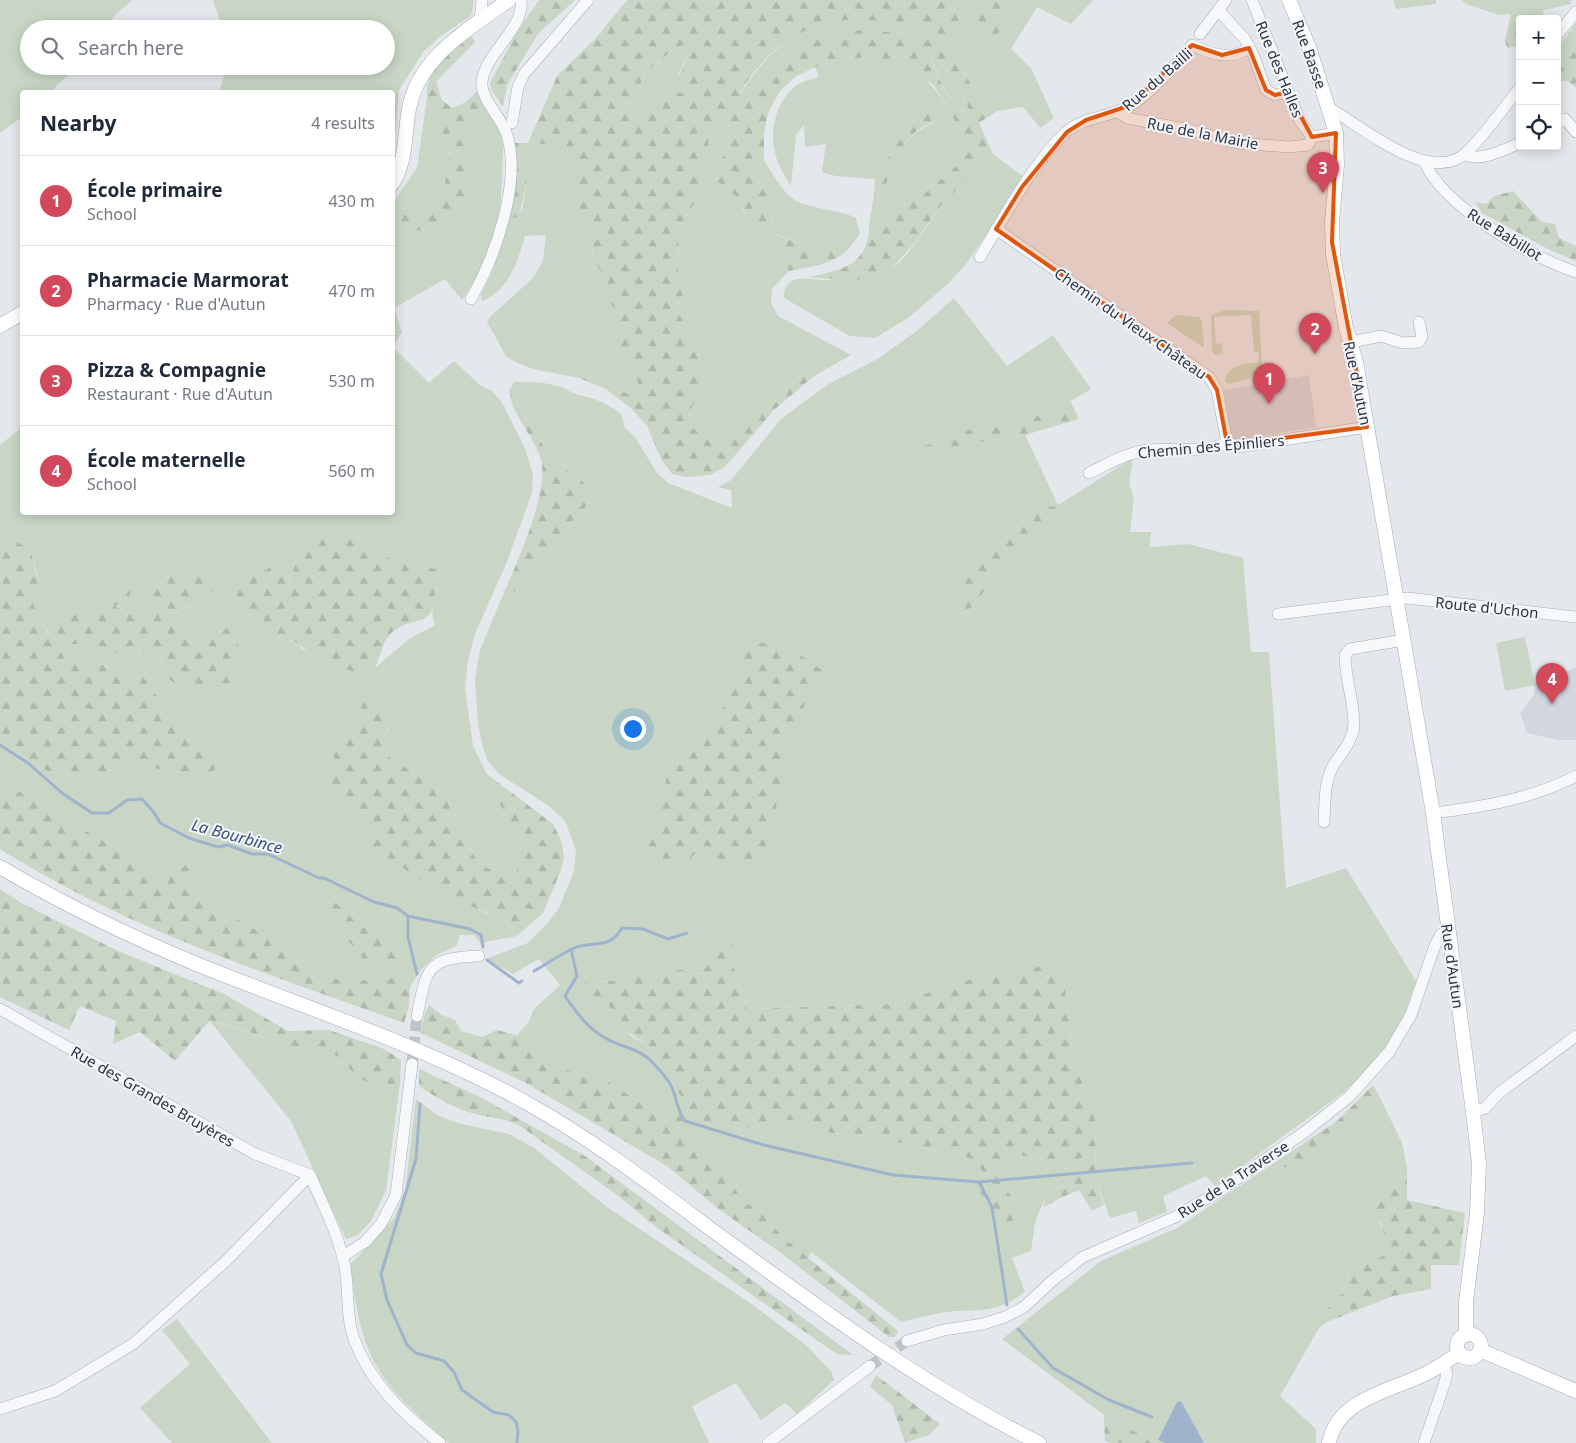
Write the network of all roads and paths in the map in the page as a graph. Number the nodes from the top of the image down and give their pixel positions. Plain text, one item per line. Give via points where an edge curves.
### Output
1 (482, 0) edge
2 (509, 0) edge
3 (521, 0) edge
4 (588, 0) edge
5 (1226, 0) edge
6 (1252, 0) edge
7 (1289, 0) edge
8 (1218, 10) junction
9 (1576, 12) edge
10 (480, 21) junction
11 (1561, 31) edge
12 (1200, 34) dead end
13 (1249, 48) junction
14 (1288, 92) junction
15 (1516, 93) edge
16 (1329, 108) junction
17 (1118, 112) junction
18 (1561, 120) edge
19 (512, 123) dead end
20 (1576, 132) edge
21 (1336, 133) junction
22 (1312, 137) junction
23 (1516, 144) edge
24 (1465, 154) junction
25 (1424, 162) junction
26 (395, 177) edge
27 (996, 229) junction
28 (980, 256) dead end
29 (1576, 272) edge
30 (470, 299) dead end
31 (20, 314) edge
32 (1419, 322) dead end
33 (0, 326) edge
34 (1351, 342) junction
35 (1367, 427) junction
36 (1228, 442) junction
37 (1089, 473) dead end
38 (1397, 600) junction
39 (1278, 614) dead end
40 (1576, 617) edge
41 (1404, 640) junction
42 (1576, 776) edge
43 (1433, 813) junction
44 (1324, 822) dead end
45 (0, 867) edge
46 (1448, 931) junction
47 (479, 956) dead end
48 (0, 1009) edge
49 (417, 1016) tunnel mouth
50 (1576, 1036) edge
51 (412, 1064) tunnel mouth
52 (1473, 1112) junction
53 (310, 1175) junction
54 (342, 1257) junction
55 (1466, 1335) junction
56 (907, 1342) tunnel mouth
57 (1480, 1350) junction
58 (1459, 1353) junction
59 (1443, 1364) junction
60 (870, 1366) tunnel mouth
61 (1576, 1391) edge
62 (0, 1409) edge
63 (440, 1443) edge
64 (768, 1443) edge
65 (1039, 1443) edge
66 (1329, 1443) edge
67 (1424, 1443) edge

1 - 10 street
2 - 10 main road
3 - 30 street via 519,16 482,78 483,90 506,131 510,164 497,245 489,267
4 - 19 street via 524,74 518,87
5 - 8 street
6 - 14 street, Rue des Halles
7 - 16 main road, Rue Basse
8 - 12 street
8 - 13 street via 1245,39
9 - 11 street
10 - 26 main road via 444,50 421,75 409,110 403,158
13 - 14 street via 1266,90 1275,95
13 - 17 street, Rue du Bailli via 1222,56 1192,45 1142,95
14 - 22 street, Rue des Halles via 1300,120
15 - 24 street
16 - 21 main road, Rue Basse
16 - 25 street via 1408,156
17 - 22 street, Rue de la Mairie via 1127,118 1238,143 1289,147 1308,145
17 - 27 street, Rue du Bailli via 1086,120 1067,132 1022,187
18 - 20 street via 1565,119
21 - 22 street
21 - 34 main road, Rue d'Autun via 1333,254
23 - 24 street via 1489,154 1473,157
24 - 25 street via 1451,161
25 - 29 street, Rue Babillot via 1435,182 1472,215 1543,258
27 - 28 street, Rue du Bailli
27 - 36 street, Chemin du Vieux Château via 1209,377 1217,390
31 - 33 main road
32 - 34 street via 1422,337 1419,342 1403,343 1381,336
34 - 35 main road, Rue d'Autun
35 - 36 street, Chemin des Épinliers via 1239,446
35 - 38 main road, Rue d'Autun
36 - 37 street, Chemin des Épinliers via 1212,448 1138,452
38 - 39 street
38 - 40 street, Route d'Uchon via 1407,598
38 - 41 main road, Rue d'Autun
41 - 43 main road, Rue d'Autun
41 - 44 street via 1350,649 1345,655 1354,725 1347,749 1332,768 1328,779
42 - 43 street via 1517,800
43 - 46 main road, Rue d'Autun
45 - 65 main road via 139,939 377,1034 525,1102 642,1178 852,1332 923,1379
46 - 52 main road, Rue d'Autun
46 - 56 street, Rue de la Traverse via 1441,934 1434,948 1411,1015 1389,1052 1350,1096 1306,1131 1176,1217 1082,1257 1024,1307 982,1324 944,1330
47 - 49 street via 451,957 431,969 426,976
48 - 53 street, Rue des Grandes Bruyères via 255,1154
50 - 52 street via 1485,1108
51 - 54 street via 396,1195 381,1224 365,1242
52 - 55 main road, Rue d'Autun via 1479,1164 1477,1213 1466,1302
53 - 54 street
53 - 62 street via 226,1261 133,1344 55,1391
54 - 63 street via 354,1338 373,1376 395,1404
55 - 57 main road via 1474,1335 1479,1340
55 - 58 main road via 1458,1342
57 - 58 main road via 1472,1358
57 - 61 main road
58 - 59 main road
59 - 66 main road via 1354,1406 1340,1419
59 - 67 street via 1445,1382
60 - 64 street

